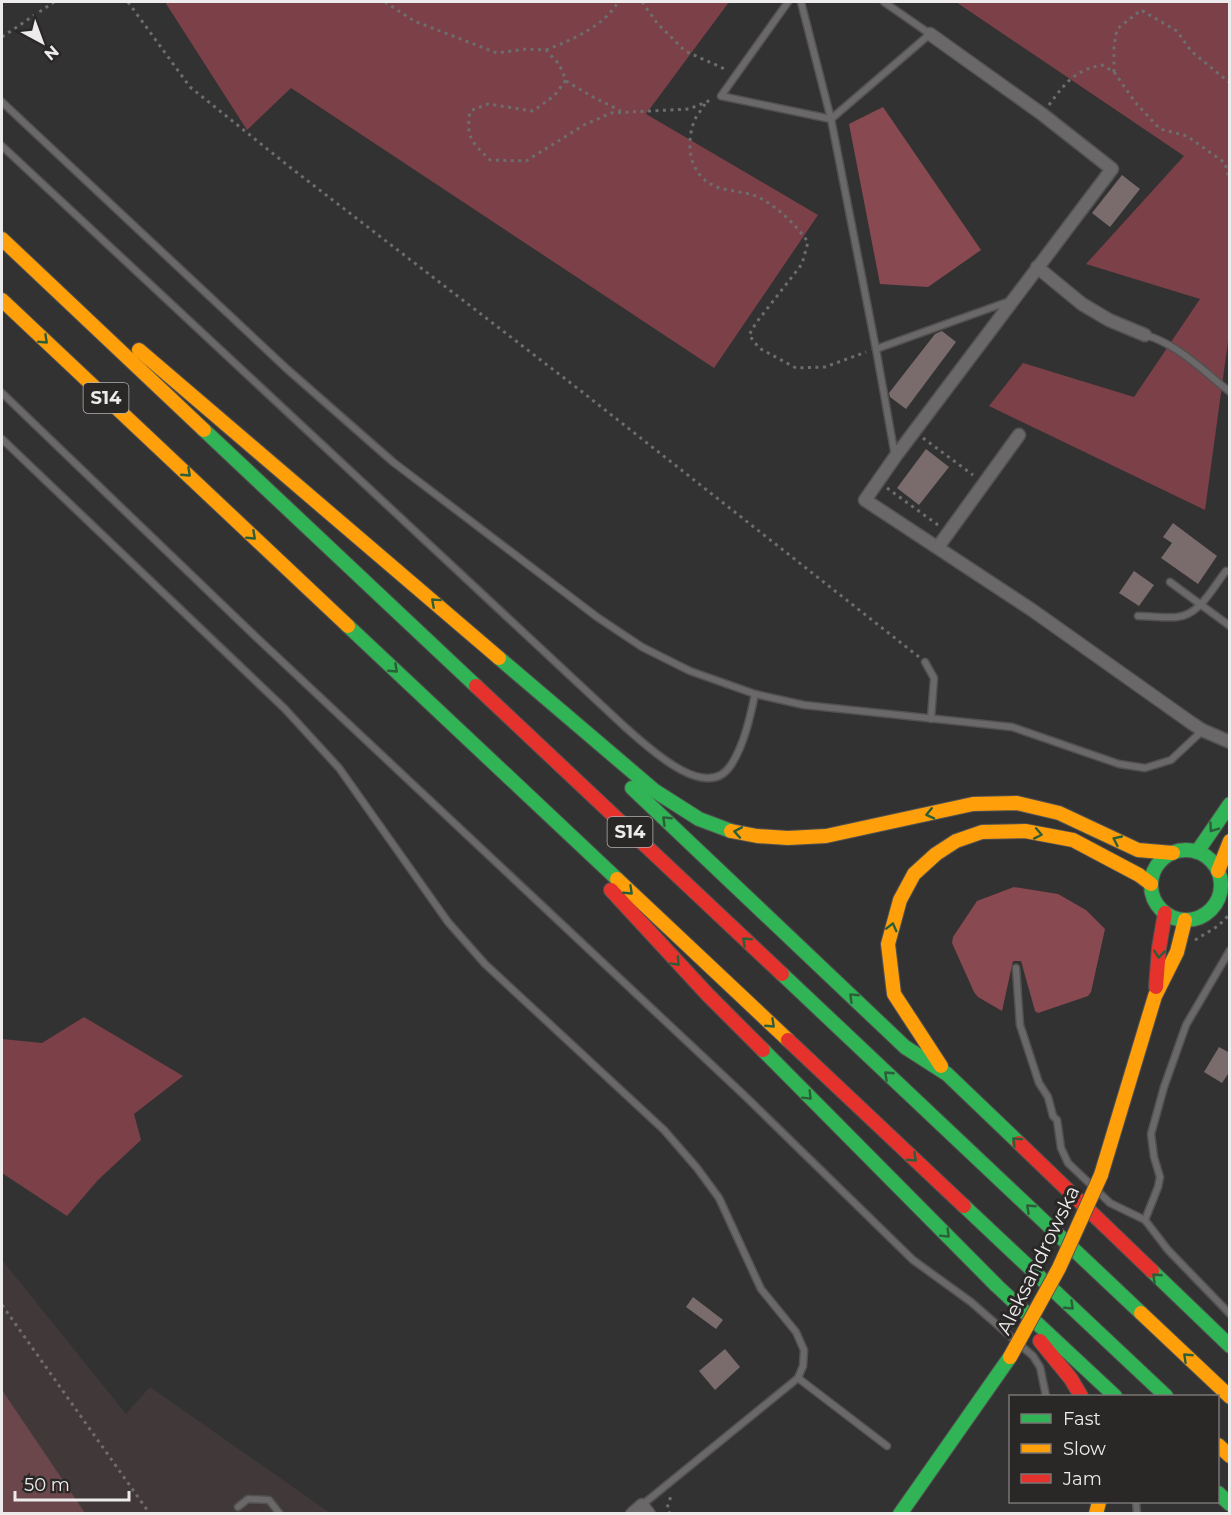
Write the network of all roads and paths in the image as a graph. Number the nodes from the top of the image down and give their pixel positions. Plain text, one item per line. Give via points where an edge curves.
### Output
1 (54, 2) edge
2 (128, 2) edge
3 (385, 2) edge
4 (618, 2) edge
5 (642, 2) edge
6 (788, 2) edge
7 (801, 2) edge
8 (884, 2) edge
9 (930, 34) junction
10 (2, 37) edge
11 (546, 50) junction
12 (1114, 72) junction
13 (736, 75) junction
14 (566, 80) junction
15 (1230, 83) edge
16 (721, 96) junction
17 (2, 102) edge
18 (706, 102) junction
19 (622, 112) junction
20 (1042, 114) junction
21 (831, 119) junction
22 (2, 146) edge
23 (1230, 183) edge
24 (2, 239) edge
25 (31, 267) junction
26 (1037, 267) junction
27 (2, 300) edge
28 (1013, 300) junction
29 (1145, 335) joint
30 (876, 349) junction
31 (1230, 392) edge
32 (2, 393) edge
33 (914, 432) junction
34 (1019, 435) dead end
35 (2, 440) edge
36 (895, 457) junction
37 (878, 481) junction
38 (984, 484) junction
39 (949, 533) junction
40 (938, 548) junction
41 (1230, 571) edge
42 (1170, 582) dead end
43 (1200, 604) junction
44 (1138, 616) dead end
45 (1230, 626) edge
46 (462, 627) junction
47 (925, 662) joint
48 (755, 694) junction
49 (931, 719) junction
50 (1202, 730) junction
51 (1230, 742) edge
52 (525, 793) junction
53 (1230, 804) edge
54 (1230, 841) edge
55 (1197, 852) junction
56 (1173, 853) junction
57 (1218, 871) junction
58 (1151, 884) junction
59 (1166, 913) junction
60 (1230, 914) edge
61 (1185, 920) junction
62 (1191, 943) dead end
63 (1230, 950) edge
64 (1017, 968) dead end
65 (1155, 996) junction
66 (947, 1074) junction
67 (1145, 1220) junction
68 (997, 1286) junction
69 (2, 1305) edge
70 (1230, 1314) edge
71 (1230, 1346) edge
72 (798, 1378) junction
73 (1046, 1395) edge
74 (1081, 1395) edge
75 (1114, 1395) edge
76 (1165, 1395) edge
77 (1230, 1397) edge
78 (887, 1446) dead end
79 (238, 1507) dead end
80 (641, 1511) edge
81 (150, 1514) edge
82 (280, 1514) edge
83 (900, 1514) edge

1 - 10 path
2 - 47 path via 190,87
3 - 11 path via 414,21 497,53
4 - 11 path via 586,32
5 - 13 path via 685,51
6 - 13 lane
7 - 21 lane
8 - 9 lane
9 - 20 street
9 - 21 lane
11 - 14 path via 559,64
12 - 15 path via 1117,29 1141,10 1177,31 1191,51
12 - 20 path via 1102,65 1085,68 1065,83
12 - 23 path via 1160,129 1187,136 1224,163
13 - 16 lane
14 - 19 path
14 - 19 path via 554,96 533,111 488,104 470,111 467,130 474,144 490,160 526,161 584,125
16 - 18 path
16 - 21 lane
17 - 48 lane via 287,369 393,462 642,647 690,671
18 - 19 path via 689,109
18 - 30 path via 695,120 691,137 693,168 718,188 760,198 796,225 808,242 802,264 749,335 759,348 796,368 825,368
20 - 26 street via 1112,169
21 - 30 lane
22 - 48 lane via 656,753 702,779 720,776 737,753
24 - 25 main road, S14
46 -> 25 main road via 137,348
77 -> 25 main road, S14
26 - 28 street
26 - 29 street via 1082,304
27 -> 52 main road, S14
28 - 30 lane
28 - 33 street
29 - 31 lane via 1178,351
30 - 36 lane
32 - 73 lane via 913,1260 971,1302 1032,1356 1040,1367
33 - 36 street
33 - 38 path
34 - 38 street
35 - 72 lane via 285,709 339,768 448,922 485,964 664,1130 697,1168 718,1198 761,1289 796,1332 804,1350
36 - 37 street
37 - 39 path
37 - 40 street via 865,500
38 - 39 street
39 - 40 street
40 - 50 street
41 - 43 lane
42 - 43 lane
43 - 44 lane via 1180,617
43 - 45 lane
56 -> 46 main road via 1138,850 1059,813 1017,802 973,804 826,836 788,838 729,831 699,819 655,791
66 -> 46 main road via 905,1047
47 - 49 lane via 934,678
48 - 49 lane via 804,705
49 - 50 lane via 1012,727 1119,764 1145,768 1171,760
50 - 51 street
52 -> 68 main road via 708,995
52 -> 76 main road, S14
53 -> 55 main road
54 - 57 main road
55 - 56 main road
55 - 57 main road
56 - 58 main road via 1157,865
57 - 61 main road via 1221,882 1215,904 1207,913
58 - 59 main road via 1152,895
66 -> 58 main road via 894,994 888,944 900,900 914,874 956,841 982,832 1025,831 1073,840
59 - 61 main road
59 -> 65 main road, Aleksandrowska
60 - 62 path
61 - 65 main road, Aleksandrowska via 1177,952
63 - 67 lane via 1186,1025 1164,1087 1151,1134 1160,1177
64 - 67 lane via 1020,1025 1039,1083 1057,1120 1061,1148 1068,1162 1110,1203
65 - 83 main road, Aleksandrowska, bridge via 1101,1175 1063,1262 1011,1357
71 -> 66 main road
67 - 70 lane via 1168,1250
68 - 74 main road
68 - 75 main road
69 - 81 path
72 - 78 lane
72 - 80 lane
79 - 82 lane via 248,1499 269,1500

